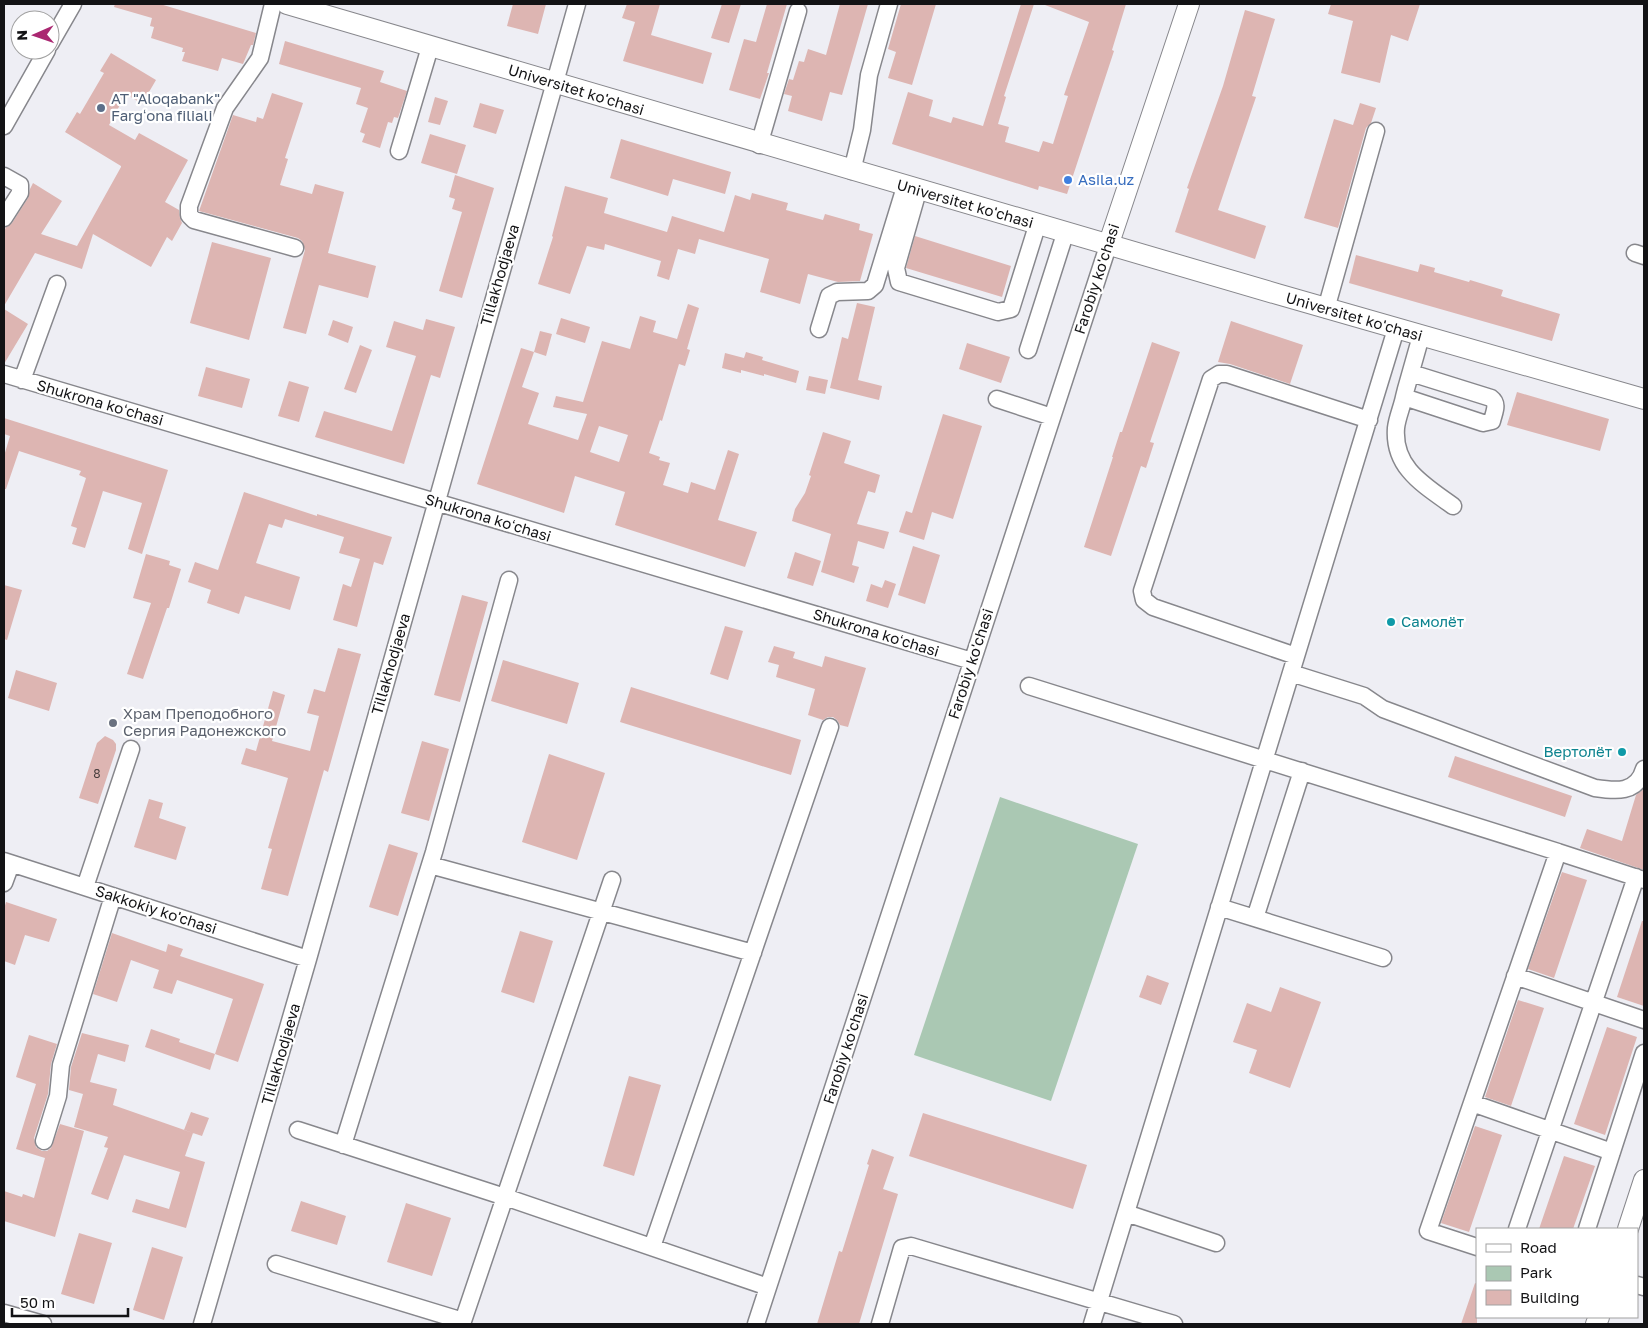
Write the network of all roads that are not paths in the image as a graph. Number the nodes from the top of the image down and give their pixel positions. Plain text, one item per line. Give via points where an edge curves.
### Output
1 (72, 4) edge
2 (273, 4) edge
3 (287, 4) edge
4 (577, 4) edge
5 (890, 4) edge
6 (1189, 4) edge
7 (798, 11) dead end
8 (60, 26) edge
9 (430, 46) junction
10 (40, 60) edge
11 (554, 84) junction
12 (4, 126) edge
13 (1376, 131) dead end
14 (759, 145) junction
15 (400, 151) dead end
16 (852, 171) junction
17 (4, 176) edge
18 (912, 189) junction
19 (4, 218) edge
20 (1037, 226) junction
21 (1065, 234) junction
22 (1108, 246) junction
23 (294, 248) dead end
24 (57, 284) dead end
25 (1326, 309) junction
26 (820, 329) dead end
27 (1396, 329) junction
28 (1421, 336) junction
29 (1028, 350) dead end
30 (1411, 373) junction
31 (4, 374) edge
32 (22, 380) junction
33 (1404, 397) junction
34 (997, 399) dead end
35 (1644, 399) edge
36 (1052, 417) junction
37 (1369, 420) junction
38 (436, 502) junction
39 (1453, 506) dead end
40 (509, 580) dead end
41 (1296, 656) junction
42 (972, 662) junction
43 (1291, 673) junction
44 (1029, 686) dead end
45 (830, 727) dead end
46 (131, 749) dead end
47 (1265, 759) junction
48 (1644, 769) edge
49 (1302, 771) junction
50 (1558, 852) junction
51 (7, 862) edge
52 (430, 865) junction
53 (1640, 878) edge
54 (612, 880) dead end
55 (4, 884) edge
56 (85, 887) junction
57 (112, 896) junction
58 (1219, 906) junction
59 (602, 912) junction
60 (1255, 918) junction
61 (753, 953) junction
62 (1383, 958) dead end
63 (308, 959) junction
64 (1516, 976) junction
65 (1594, 1003) junction
66 (1644, 1020) edge
67 (1644, 1053) edge
68 (1472, 1103) junction
69 (298, 1130) dead end
70 (1550, 1130) junction
71 (44, 1141) dead end
72 (343, 1145) junction
73 (1612, 1152) junction
74 (1644, 1180) edge
75 (505, 1197) junction
76 (1126, 1213) junction
77 (1517, 1228) edge
78 (1587, 1228) edge
79 (1628, 1228) edge
80 (1216, 1243) dead end
81 (652, 1247) junction
82 (1476, 1248) edge
83 (276, 1264) dead end
84 (768, 1287) junction
85 (1099, 1301) junction
86 (4, 1313) edge
87 (462, 1323) edge
88 (42, 1324) edge
89 (202, 1324) edge
90 (756, 1324) edge
91 (880, 1324) edge
92 (1092, 1324) edge
93 (1174, 1324) edge

1 - 8 street
2 - 23 street via 260,58 225,108 189,206 189,215 194,220
3 - 9 main road, Universitet ko'chasi
4 - 11 street, Tillakhodjaeva
5 - 16 street via 870,75
6 - 22 main road, Farobiy ko'chasi
7 - 14 street
9 - 11 main road, Universitet ko'chasi
9 - 15 street
10 - 12 street
11 - 14 main road, Universitet ko'chasi
11 - 38 street, Tillakhodjaeva
13 - 25 street
14 - 16 main road, Universitet ko'chasi
16 - 18 main road, Universitet ko'chasi
17 - 19 street via 20,185 20,193
18 - 20 main road, Universitet ko'chasi
18 - 20 street via 896,268 899,282 998,312 1011,309
18 - 26 street via 875,285 868,291 837,292 830,296
20 - 21 main road, Universitet ko'chasi
21 - 22 main road, Universitet ko'chasi
21 - 29 street
22 - 25 main road, Universitet ko'chasi
22 - 36 street, Farobiy ko'chasi
24 - 32 street
25 - 27 main road, Universitet ko'chasi
27 - 28 main road, Universitet ko'chasi
27 - 37 street
28 - 30 street
28 - 35 main road, Universitet ko'chasi
30 - 33 street
30 - 33 street via 1491,398 1496,405 1492,421 1483,423
31 - 32 street, Shukrona koʻchasi
32 - 38 street, Shukrona koʻchasi
33 - 39 street via 1396,426 1396,442 1402,462 1424,485
34 - 36 street
36 - 42 street, Farobiy ko'chasi
37 - 41 street
37 - 41 street via 1227,374 1219,374 1211,380 1142,591 1144,600 1154,607
38 - 42 street, Shukrona koʻchasi
38 - 63 street, Tillakhodjaeva
40 - 52 street
41 - 43 street
42 - 84 street, Farobiy ko'chasi
43 - 47 street
43 - 48 street via 1364,696 1383,709 1594,788 1616,791 1632,787
44 - 47 street
45 - 61 street
46 - 56 street
47 - 49 street
47 - 58 street
49 - 50 street
49 - 60 street
50 - 53 street
50 - 64 street
51 - 55 street
51 - 56 street, Sakkokiy ko'chasi
52 - 59 street
52 - 72 street
53 - 65 street
54 - 59 street
56 - 57 street, Sakkokiy ko'chasi
57 - 63 street, Sakkokiy ko'chasi
57 - 71 street via 61,1065 58,1096
58 - 60 street
58 - 76 street
59 - 61 street
59 - 75 street
60 - 62 street
61 - 81 street
63 - 89 street, Tillakhodjaeva
64 - 65 street
64 - 68 street
65 - 66 street
65 - 70 street
67 - 73 street
68 - 70 street
68 - 82 street via 1428,1231
69 - 72 street
70 - 73 street
70 - 77 street
72 - 75 street
73 - 78 street
74 - 79 main road
75 - 81 street
75 - 87 street
76 - 80 street
76 - 85 street
81 - 84 street
83 - 87 street
84 - 90 street, Farobiy ko'chasi
85 - 91 street via 911,1246 902,1248
85 - 92 street
85 - 93 street
86 - 88 street

